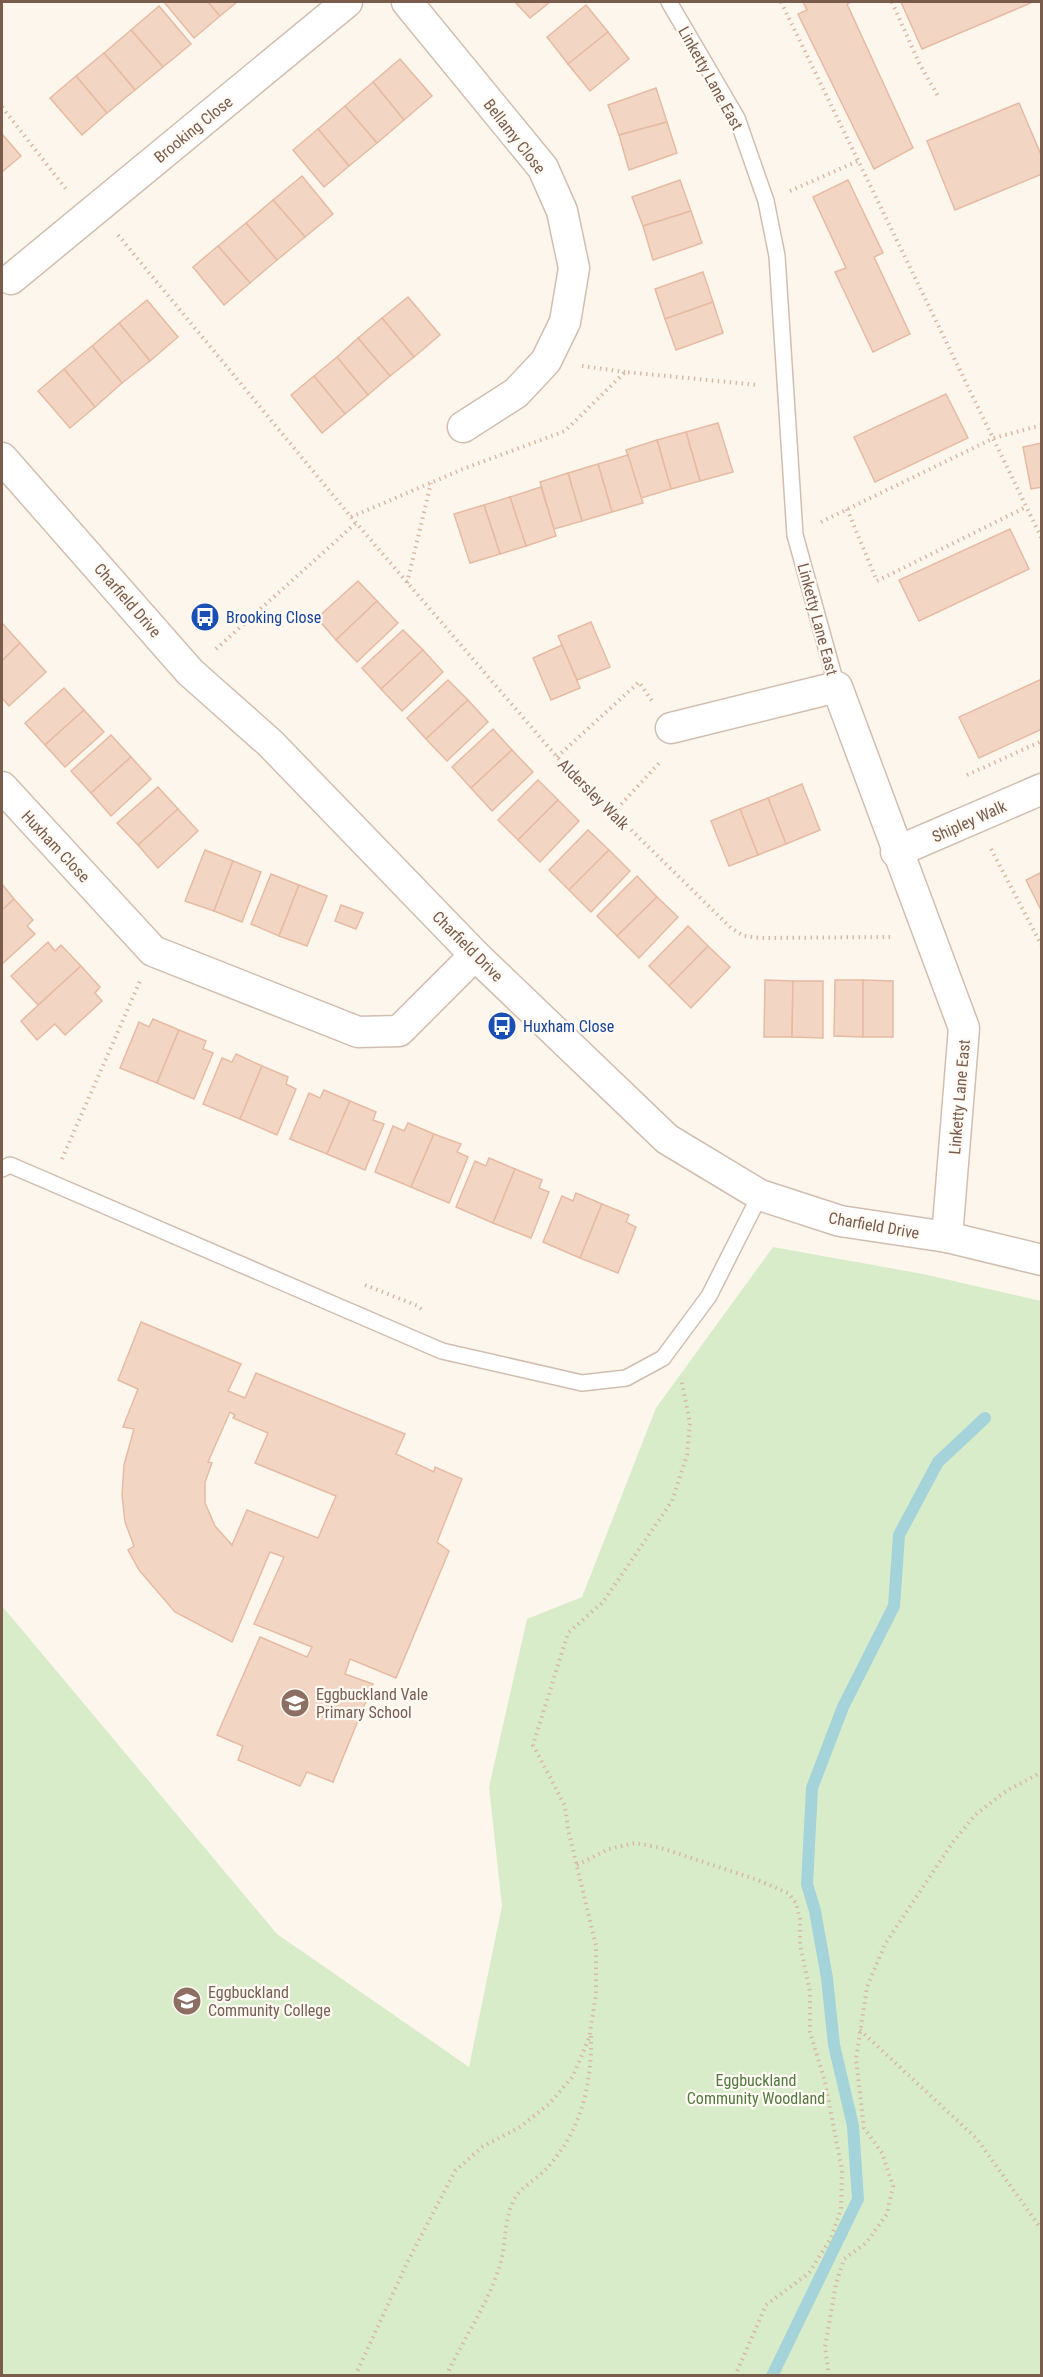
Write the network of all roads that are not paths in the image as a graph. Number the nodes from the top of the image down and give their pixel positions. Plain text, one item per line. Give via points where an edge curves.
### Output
1 (347, 2) edge
2 (407, 2) edge
3 (669, 2) edge
4 (11, 279) dead end
5 (463, 427) dead end
6 (2, 458) edge
7 (837, 687) junction
8 (670, 728) road end
9 (2, 787) edge
10 (1041, 789) edge
11 (896, 852) junction
12 (476, 955) junction
13 (2, 1169) edge
14 (760, 1195) junction
15 (947, 1237) junction
16 (1041, 1260) edge

1 - 4 street, Brooking Close
2 - 5 street, Bellamy Close via 543,168 562,211 574,268 565,322 546,361 516,393
3 - 7 lane, Linketty Lane East via 737,118 766,201 777,256 795,535
6 - 12 street, Charfield Drive via 190,672 270,743
7 - 8 street
7 - 11 street, Linketty Lane East
9 - 12 street, Huxham Close via 156,952 358,1032 399,1031
10 - 11 street, Shipley Walk
11 - 15 street, Linketty Lane East via 964,1028
12 - 14 street, Charfield Drive via 667,1139
13 - 14 lane via 10,1165 442,1351 582,1383 626,1378 663,1358 709,1296
14 - 15 street, Charfield Drive via 840,1221
15 - 16 street, Charfield Drive

